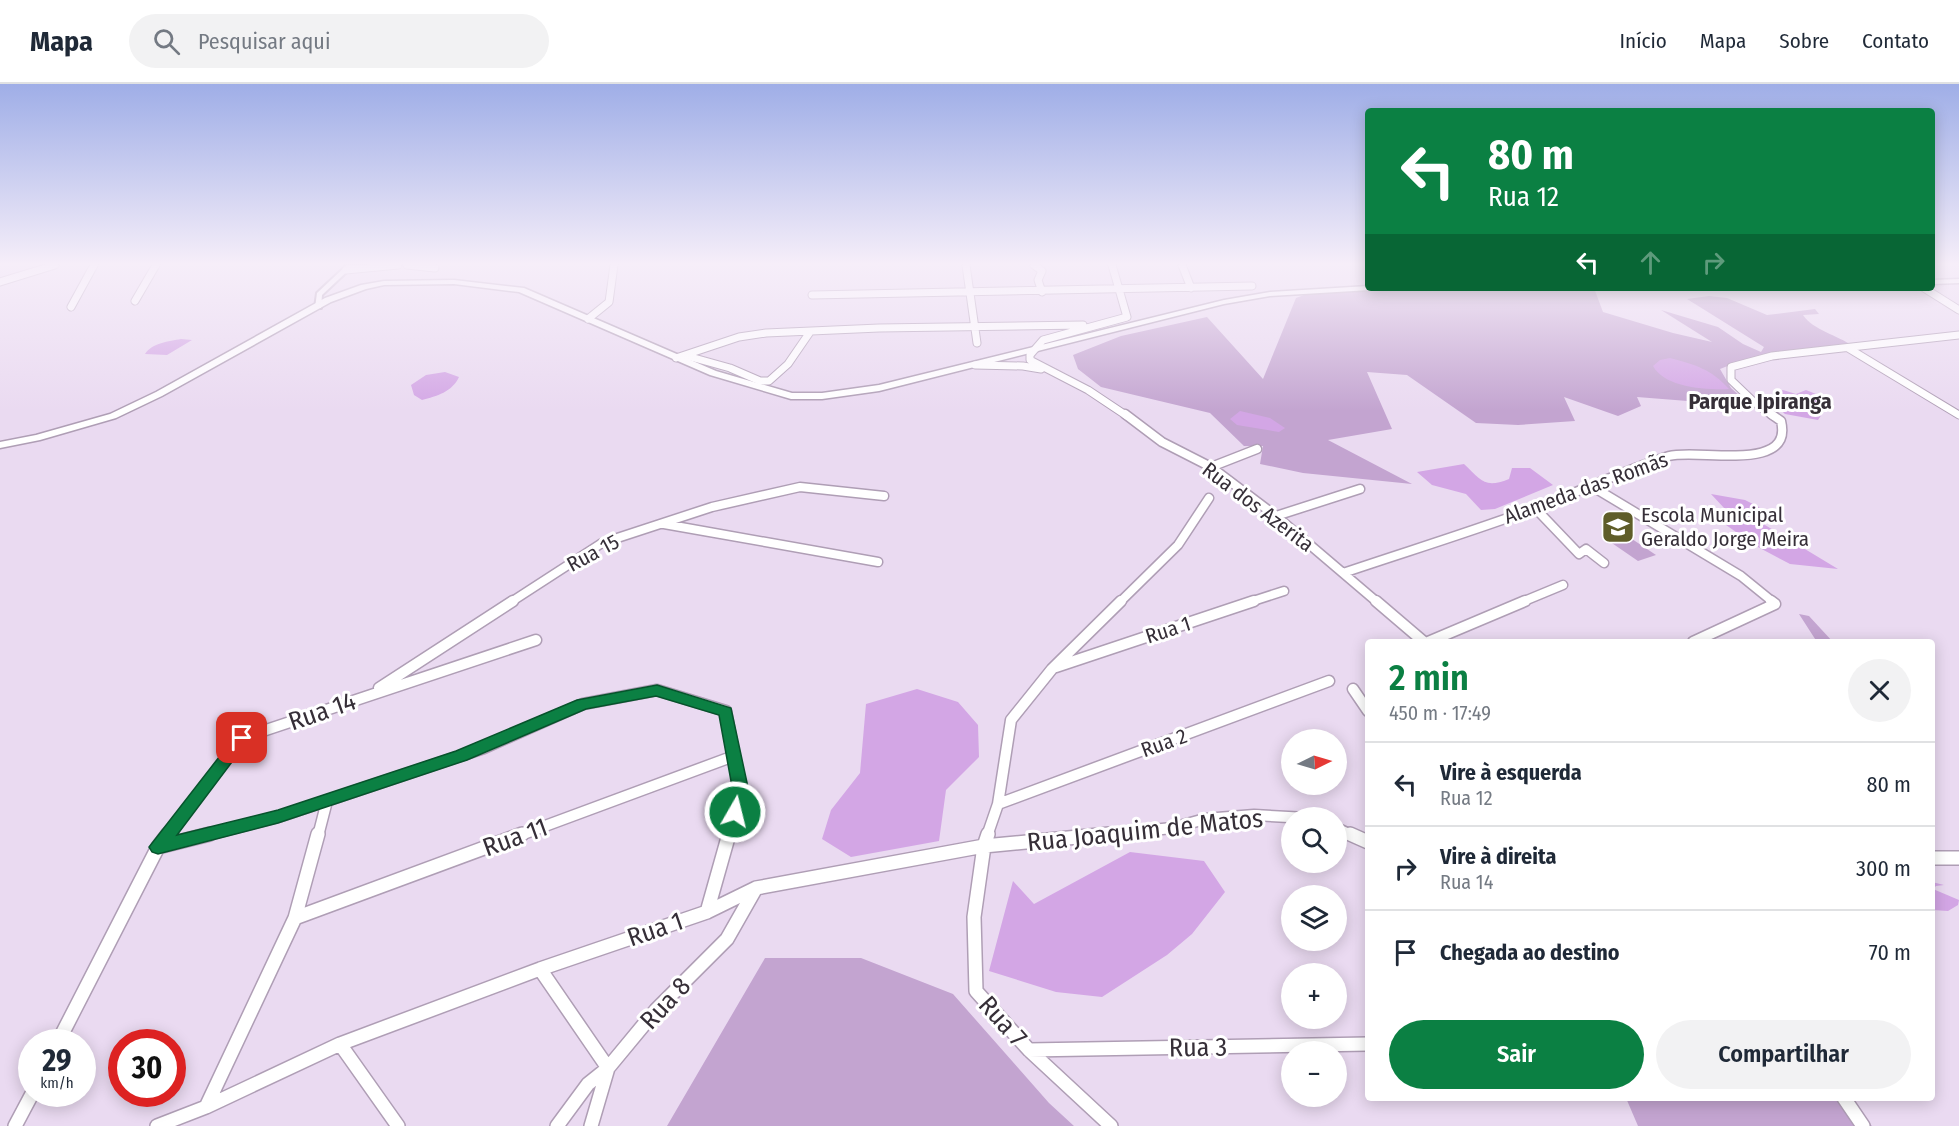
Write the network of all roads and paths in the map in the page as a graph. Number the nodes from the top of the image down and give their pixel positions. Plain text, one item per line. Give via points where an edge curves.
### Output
1 (304, 314) edge
2 (576, 314) edge
3 (595, 314) edge
4 (972, 314) edge
5 (1126, 314) edge
6 (1179, 314) edge
7 (588, 319) junction
8 (1101, 325) junction
9 (974, 328) junction
10 (810, 332) junction
11 (1959, 336) edge
12 (977, 343) dead end
13 (1848, 348) junction
14 (1035, 351) junction
15 (686, 356) junction
16 (676, 358) junction
17 (975, 365) junction
18 (1049, 371) junction
19 (1959, 415) edge
20 (0, 445) edge
21 (1257, 449) dead end
22 (1211, 467) junction
23 (1593, 487) junction
24 (1360, 489) dead end
25 (884, 496) dead end
26 (1209, 498) dead end
27 (1535, 508) junction
28 (1276, 516) junction
29 (661, 524) junction
30 (878, 562) dead end
31 (1604, 563) dead end
32 (1342, 573) junction
33 (1563, 585) dead end
34 (1284, 591) dead end
35 (1422, 639) edge
36 (1433, 639) edge
37 (1699, 639) edge
38 (536, 640) dead end
39 (1052, 669) junction
40 (1329, 681) dead end
41 (1353, 689) dead end
42 (367, 696) junction
43 (1365, 707) edge
44 (734, 756) junction
45 (327, 801) junction
46 (998, 804) junction
47 (1281, 817) edge
48 (1347, 833) edge
49 (1365, 841) edge
50 (984, 846) junction
51 (158, 847) junction
52 (1935, 858) edge
53 (1959, 858) edge
54 (756, 888) junction
55 (707, 912) junction
56 (295, 918) junction
57 (540, 969) junction
58 (65, 1029) edge
59 (340, 1044) junction
60 (1365, 1044) edge
61 (1029, 1050) junction
62 (608, 1068) junction
63 (1846, 1101) edge
64 (25, 1107) edge
65 (206, 1107) junction
66 (15, 1126) edge
67 (157, 1126) edge
68 (398, 1126) edge
69 (557, 1126) edge
70 (591, 1126) edge
71 (1111, 1126) edge
72 (1863, 1126) edge

1 - 20 main road via 113,416
2 - 7 main road
3 - 7 street
4 - 9 street
5 - 8 street via 1125,319
6 - 14 main road
7 - 16 main road
8 - 9 street
8 - 14 street via 1043,340
9 - 10 street
9 - 12 street
10 - 15 street via 739,337
10 - 15 street via 788,364 769,381
11 - 13 street
13 - 19 street
13 - 23 street, Alameda das Romãs via 1772,356 1731,367 1731,380 1781,421 1784,433 1780,444 1769,451 1672,455
14 - 17 main road
14 - 18 street via 1030,360
15 - 16 street
16 - 17 main road via 791,396 848,393
17 - 18 street
18 - 22 street, Rua dos Azerita via 1088,390 1162,442
21 - 22 street
22 - 28 street, Rua dos Azerita
23 - 27 street, Alameda das Romãs
23 - 37 street via 1741,576 1775,604
24 - 28 street
25 - 29 street, Rua 15 via 800,487 712,507
26 - 39 street via 1178,545
27 - 31 street via 1579,554 1586,549
27 - 32 street, Alameda das Romãs
28 - 32 street, Rua dos Azerita
29 - 30 street
29 - 42 street, Rua 15 via 603,543
32 - 35 street, Rua dos Azerita
33 - 36 street
34 - 39 street, Rua 1
38 - 42 street, Rua 14
39 - 46 street via 1011,720
40 - 46 street, Rua 2
41 - 43 street
42 - 51 street, Rua 14 via 242,738
44 - 45 street via 726,711 657,690 583,704 484,748
44 - 55 street via 741,792
44 - 56 street, Rua 11
45 - 51 street
45 - 56 street
46 - 50 street
47 - 50 street, Rua Joaquim de Matos via 1205,819 1172,828
48 - 49 street
50 - 54 street, Rua 1
50 - 61 street, Rua 7 via 974,916 976,991
51 - 58 street, Rua 14
52 - 53 street
54 - 55 street, Rua 1
54 - 62 street, Rua 8 via 726,939 656,1010
55 - 57 street, Rua 1
56 - 65 street
57 - 59 street, Rua 1
57 - 62 street
59 - 65 street, Rua 1
59 - 68 street
60 - 61 street, Rua 3
61 - 71 street, Rua 7
62 - 69 street via 588,1084
62 - 70 street, Rua 8
63 - 72 street
64 - 66 street
65 - 67 street, Rua 1

